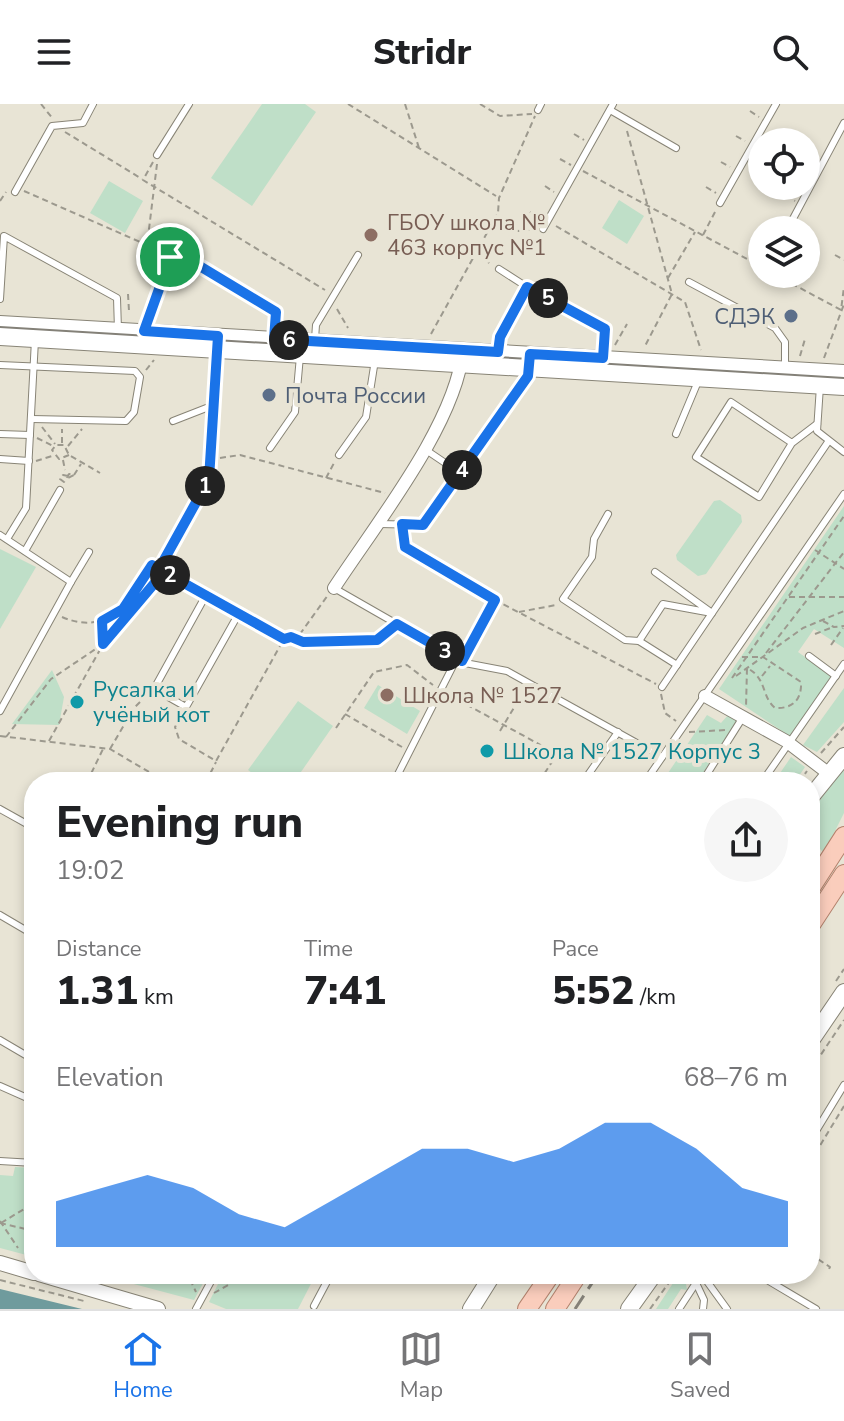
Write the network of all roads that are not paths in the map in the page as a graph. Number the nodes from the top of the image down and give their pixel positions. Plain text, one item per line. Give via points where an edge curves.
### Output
1 (93, 104) edge
2 (189, 104) edge
3 (776, 104) edge
4 (611, 107) edge
5 (844, 123) edge
6 (676, 148) dead end
7 (157, 155) road end
8 (16, 190) road end
9 (722, 200) road end
10 (794, 216) edge
11 (543, 229) road end
12 (163, 252) road end
13 (358, 255) dead end
14 (170, 257) junction
15 (499, 269) road end
16 (689, 282) road end
17 (527, 287) junction
18 (0, 299) edge
19 (0, 323) edge
20 (0, 331) edge
21 (118, 337) junction
22 (0, 338) edge
23 (143, 339) junction
24 (35, 340) junction
25 (218, 343) junction
26 (273, 347) junction
27 (307, 348) junction
28 (375, 353) junction
29 (462, 358) junction
30 (603, 358) junction
31 (498, 360) junction
32 (529, 361) junction
33 (0, 365) edge
34 (34, 367) junction
35 (844, 372) edge
36 (821, 373) junction
37 (784, 376) junction
38 (699, 379) junction
39 (844, 380) edge
40 (844, 388) edge
41 (214, 405) junction
42 (34, 420) junction
43 (173, 421) dead end
44 (817, 424) junction
45 (0, 434) edge
46 (676, 434) dead end
47 (30, 435) junction
48 (828, 442) junction
49 (792, 443) junction
50 (270, 448) dead end
51 (424, 449) junction
52 (844, 452) edge
53 (339, 455) road end
54 (0, 459) edge
55 (28, 462) junction
56 (460, 473) junction
57 (60, 490) dead end
58 (844, 494) edge
59 (608, 514) dead end
60 (376, 524) junction
61 (4, 537) edge
62 (25, 551) junction
63 (89, 552) dead end
64 (655, 572) dead end
65 (71, 582) junction
66 (334, 588) joint
67 (206, 595) junction
68 (239, 613) junction
69 (712, 613) junction
70 (288, 638) road end
71 (639, 641) junction
72 (809, 656) dead end
73 (459, 660) junction
74 (844, 664) edge
75 (677, 665) junction
76 (836, 676) junction
77 (662, 687) road end
78 (705, 696) junction
79 (0, 711) edge
80 (743, 717) junction
81 (618, 732) junction
82 (790, 744) junction
83 (844, 756) edge
84 (662, 757) junction
85 (399, 772) edge
86 (590, 772) edge
87 (652, 772) edge
88 (708, 772) edge
89 (769, 772) edge
90 (828, 773) junction
91 (820, 784) edge
92 (0, 809) edge
93 (24, 822) edge
94 (844, 836) edge
95 (820, 873) edge
96 (844, 875) edge
97 (820, 911) edge
98 (0, 915) edge
99 (24, 929) edge
100 (844, 992) edge
101 (820, 1027) edge
102 (0, 1040) edge
103 (24, 1054) edge
104 (844, 1085) edge
105 (0, 1086) edge
106 (24, 1097) edge
107 (820, 1125) edge
108 (0, 1161) edge
109 (24, 1162) edge
110 (0, 1263) edge
111 (24, 1269) edge
112 (74, 1284) edge
113 (210, 1284) edge
114 (326, 1284) edge
115 (487, 1284) edge
116 (544, 1284) edge
117 (571, 1284) edge
118 (647, 1284) edge
119 (695, 1284) edge
120 (696, 1284) edge
121 (709, 1284) edge
122 (774, 1284) edge
123 (314, 1306) dead end
124 (158, 1309) edge
125 (196, 1309) edge
126 (471, 1309) edge
127 (527, 1309) edge
128 (555, 1309) edge
129 (629, 1309) edge
130 (679, 1309) edge
131 (703, 1309) edge
132 (727, 1309) edge
133 (816, 1309) edge

1 - 8 lane via 83,123 52,126
2 - 7 lane
3 - 9 lane
4 - 6 lane
4 - 11 lane
5 - 10 lane
12 - 14 lane
13 - 27 lane
14 - 23 lane
14 - 26 lane via 173,250 276,312
15 - 17 lane
16 - 37 lane via 775,328 785,342
17 - 30 lane via 605,329
17 - 31 lane via 500,337
18 - 21 lane via 4,236 117,298
19 - 21 street
20 - 21 lane
21 - 23 street
21 - 24 street
22 - 24 street
23 - 25 street
24 - 34 lane
25 - 26 street
25 - 41 lane
26 - 27 street
27 - 28 street
27 - 50 lane via 295,412
28 - 29 street
28 - 53 lane via 366,417
29 - 31 street
29 - 51 street via 455,391
30 - 32 street
30 - 37 street
31 - 32 street
32 - 37 lane
32 - 38 street
32 - 56 lane via 528,376
33 - 34 lane
34 - 42 lane
34 - 42 lane via 135,371 140,377 134,412 126,421
35 - 36 street
36 - 37 street
36 - 39 lane
36 - 40 street
36 - 44 lane
37 - 38 street
38 - 46 lane
41 - 43 lane
41 - 67 lane via 209,479 158,569
42 - 47 lane
44 - 48 lane
44 - 49 lane
45 - 47 lane
47 - 55 lane
48 - 52 lane
48 - 69 lane
49 - 49 lane via 731,402 696,457 759,497
51 - 56 lane
51 - 60 street
54 - 55 lane
55 - 61 lane via 26,508
56 - 60 lane via 423,525
57 - 62 lane
58 - 78 lane
59 - 71 lane via 594,539 592,557 563,599 625,640
60 - 66 street
61 - 62 lane
62 - 65 lane
63 - 65 lane
64 - 69 lane
65 - 79 lane
66 - 73 lane
67 - 68 lane
67 - 68 lane via 154,689 186,707
68 - 70 lane
69 - 71 lane via 663,604
69 - 75 lane
71 - 75 lane
72 - 76 lane
73 - 81 lane via 507,671
73 - 85 lane
74 - 76 lane
75 - 77 lane
76 - 82 lane
78 - 80 street
78 - 84 lane
80 - 82 street
80 - 88 lane
81 - 84 lane
81 - 86 lane
82 - 89 lane
82 - 90 street
83 - 90 main road
84 - 87 lane
90 - 91 main road
92 - 93 lane
94 - 95 main road
96 - 97 main road
98 - 99 lane
100 - 101 main road
102 - 103 lane
104 - 107 lane
105 - 106 lane
108 - 109 lane
110 - 111 street
112 - 124 street
113 - 125 lane
114 - 123 lane
115 - 126 main road
116 - 127 main road
117 - 128 main road
118 - 129 main road
119 - 130 lane
120 - 131 lane
121 - 132 lane
122 - 133 lane

